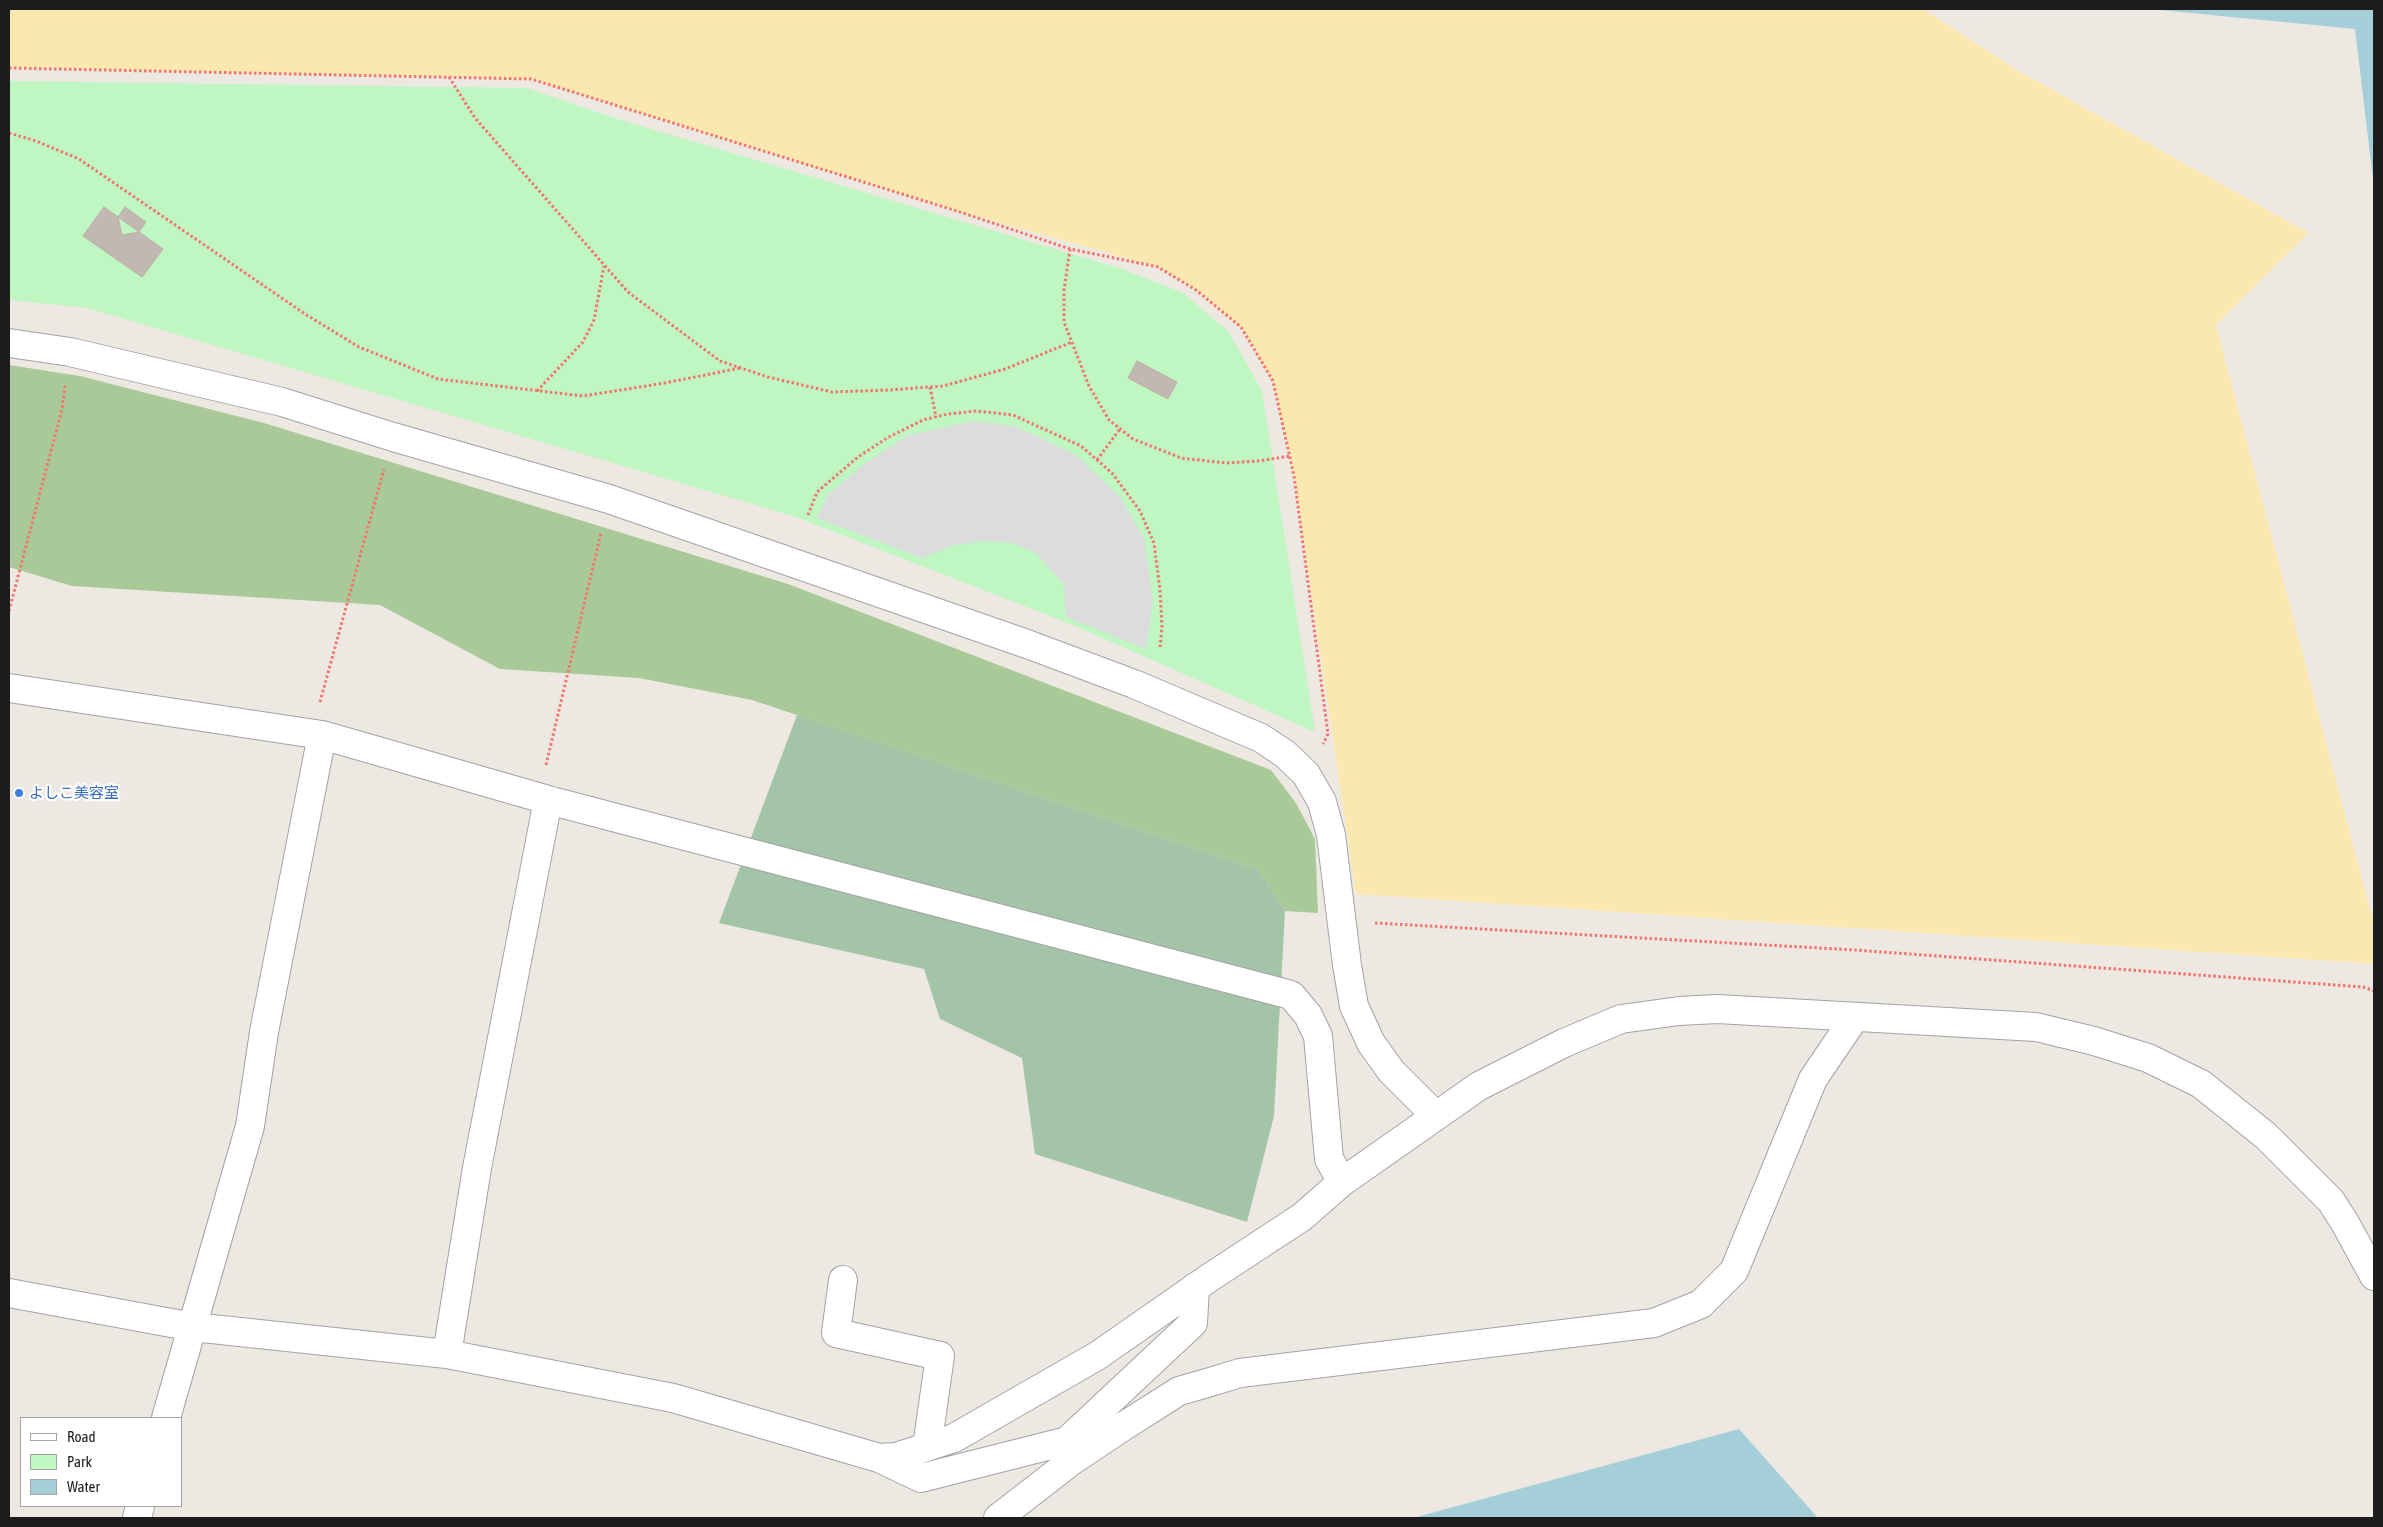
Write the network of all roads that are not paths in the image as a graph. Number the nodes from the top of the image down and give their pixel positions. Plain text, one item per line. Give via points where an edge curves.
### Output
1 (9, 343) edge
2 (9, 688) edge
3 (316, 734) junction
4 (543, 799) junction
5 (1855, 1017) junction
6 (1436, 1116) junction
7 (1342, 1182) junction
8 (2374, 1276) edge
9 (843, 1280) dead end
10 (1196, 1287) junction
11 (9, 1293) edge
12 (193, 1327) junction
13 (447, 1354) junction
14 (166, 1417) edge
15 (927, 1447) junction
16 (1070, 1451) junction
17 (879, 1458) junction
18 (998, 1518) edge

1 - 6 street via 70,352 282,402 609,499 1027,644 1134,684 1261,738 1306,774 1322,802 1331,835 1354,1006 1371,1043 1397,1078
2 - 3 street
3 - 4 street
3 - 12 street via 250,1126
4 - 7 street via 1291,995 1308,1015 1318,1036 1329,1159
4 - 13 street
5 - 6 street via 1717,1009 1621,1019 1478,1086
5 - 8 street via 2036,1027 2148,1058 2201,1084 2266,1136 2331,1201
5 - 16 street via 1813,1079 1734,1271 1701,1304 1654,1323 1240,1373 1179,1391
6 - 7 street
7 - 10 street via 1302,1217
9 - 15 street via 836,1333 940,1356
10 - 15 street via 1097,1356 954,1438
10 - 16 street via 1193,1323
11 - 12 street
12 - 13 street
12 - 14 street
13 - 17 street via 673,1398
15 - 17 street via 896,1457
16 - 17 street via 921,1478
16 - 18 street

